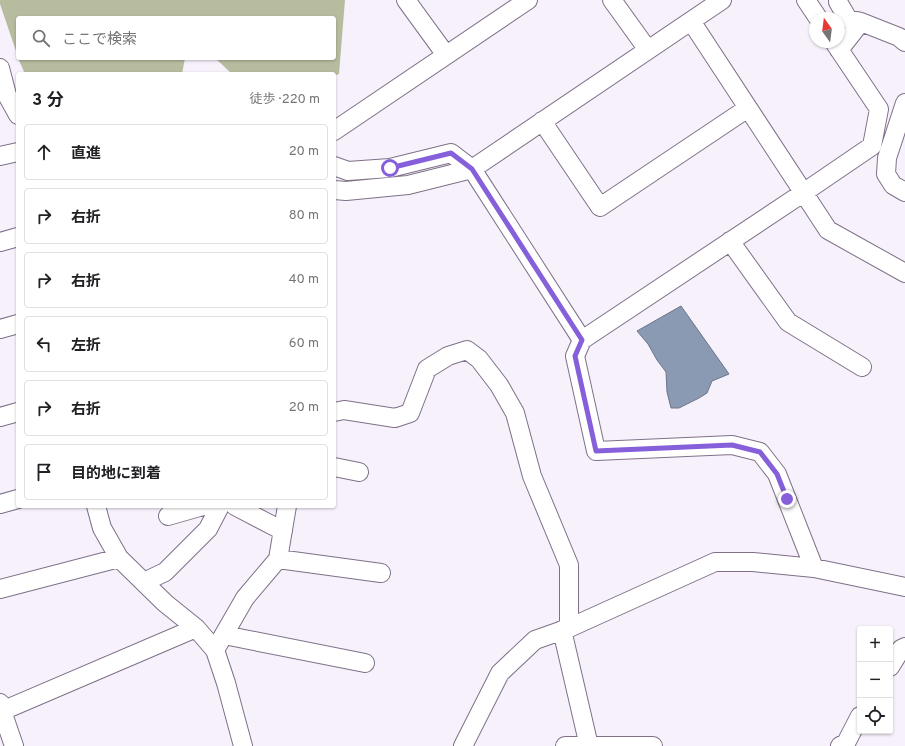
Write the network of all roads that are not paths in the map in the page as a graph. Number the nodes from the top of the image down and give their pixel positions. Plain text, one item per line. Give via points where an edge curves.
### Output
1 (406, 0) edge
2 (528, 0) edge
3 (612, 0) edge
4 (722, 0) edge
5 (806, 0) edge
6 (838, 0) edge
7 (814, 12) edge
8 (690, 21) junction
9 (861, 22) junction
10 (845, 38) edge
11 (905, 42) edge
12 (838, 48) edge
13 (648, 50) junction
14 (446, 55) junction
15 (0, 68) edge
16 (905, 103) edge
17 (748, 108) junction
18 (16, 112) edge
19 (542, 121) junction
20 (336, 130) edge
21 (16, 152) edge
22 (0, 156) edge
23 (336, 167) edge
24 (472, 169) junction
25 (336, 190) edge
26 (905, 192) edge
27 (803, 193) junction
28 (16, 238) edge
29 (730, 241) junction
30 (0, 242) edge
31 (905, 273) edge
32 (16, 325) edge
33 (0, 329) edge
34 (582, 340) junction
35 (862, 368) dead end
36 (336, 412) edge
37 (16, 413) edge
38 (0, 417) edge
39 (336, 467) edge
40 (359, 472) dead end
41 (16, 500) edge
42 (0, 504) edge
43 (97, 508) edge
44 (196, 508) edge
45 (219, 508) edge
46 (240, 508) edge
47 (287, 508) edge
48 (168, 516) dead end
49 (282, 531) junction
50 (119, 558) junction
51 (278, 559) junction
52 (814, 568) junction
53 (381, 573) dead end
54 (144, 582) junction
55 (905, 587) edge
56 (0, 590) edge
57 (196, 628) junction
58 (565, 629) junction
59 (219, 643) junction
60 (905, 647) edge
61 (893, 662) edge
62 (366, 663) dead end
63 (1, 707) edge
64 (857, 722) edge
65 (14, 746) edge
66 (243, 746) edge
67 (463, 746) edge
68 (565, 746) edge
69 (589, 746) edge
70 (653, 746) edge
71 (840, 746) edge

1 - 14 street
2 - 14 street
3 - 13 street
4 - 8 street
5 - 7 street
6 - 9 street via 848,19
8 - 13 street
8 - 17 street
9 - 10 street
9 - 11 street via 899,37
12 - 27 street via 879,109 872,146
13 - 19 street
14 - 20 street
15 - 18 street via 6,95
16 - 26 street via 887,158 886,174 893,185
17 - 19 street via 600,207
17 - 27 street
19 - 24 street
21 - 22 street
23 - 24 street via 348,171 390,168 451,153
24 - 25 street via 408,185
24 - 34 street
27 - 29 street
27 - 31 street via 828,230
28 - 30 street
29 - 34 street
29 - 35 street via 788,322
32 - 33 street
34 - 52 street via 575,356 596,451 732,445 760,452 777,474
36 - 58 street via 344,410 395,418 402,416 410,413 427,369 448,356 467,350 479,359 499,385 515,413 532,476 569,565
37 - 38 street
39 - 40 street
41 - 42 street
43 - 50 street via 102,528
44 - 48 street
45 - 54 street via 208,529 165,572
46 - 49 street
47 - 49 street
49 - 51 street
50 - 54 street
50 - 56 street
51 - 53 street
51 - 59 street via 245,598
52 - 55 street
52 - 58 street via 753,562 715,562
54 - 57 street
57 - 59 street
57 - 63 street
58 - 67 street via 535,640 500,673
58 - 69 street
59 - 62 street
59 - 66 street via 226,683
60 - 61 street
63 - 65 street
64 - 71 street via 846,743
68 - 69 street
69 - 70 street

